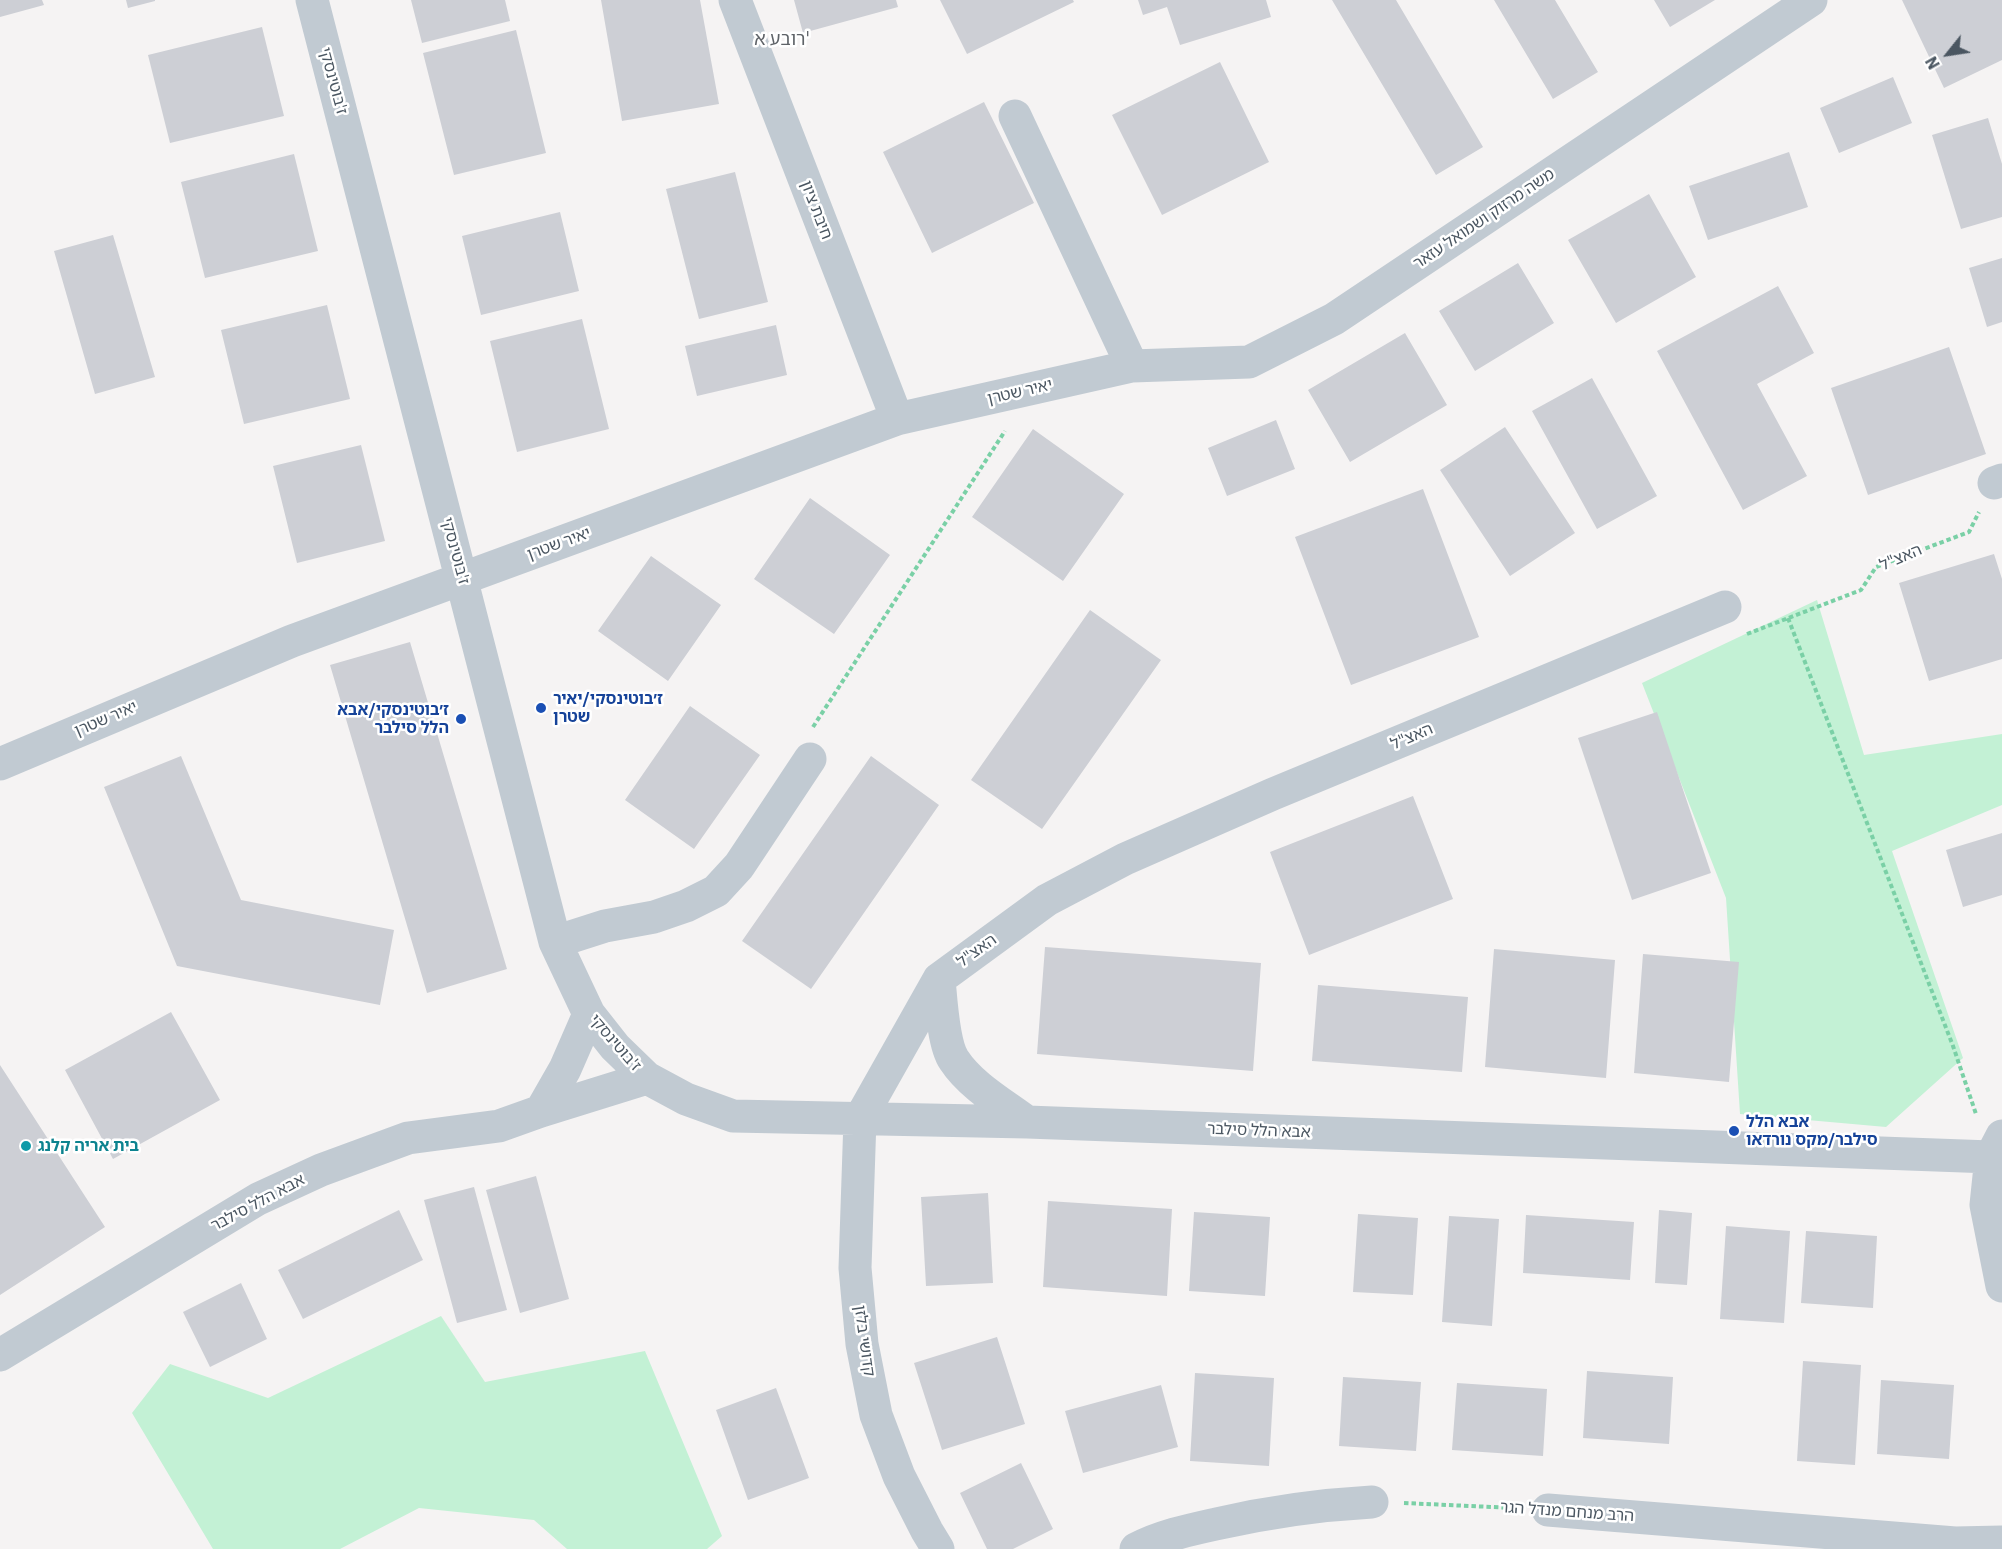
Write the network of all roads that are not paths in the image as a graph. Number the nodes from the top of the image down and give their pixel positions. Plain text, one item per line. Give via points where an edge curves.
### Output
1 (312, 0) edge
2 (735, 0) edge
3 (1811, 0) edge
4 (1015, 116) dead end
5 (1132, 366) junction
6 (897, 419) junction
7 (463, 579) junction
8 (1725, 607) road end
9 (810, 759) road end
10 (0, 764) edge
11 (555, 942) junction
12 (939, 979) junction
13 (589, 1014) junction
14 (647, 1078) junction
15 (541, 1111) junction
16 (860, 1119) junction
17 (1028, 1122) junction
18 (1996, 1147) edge
19 (2002, 1286) edge
20 (0, 1355) edge
21 (1372, 1502) road end
22 (1548, 1510) road end
23 (2002, 1542) edge
24 (938, 1549) edge
25 (1136, 1549) edge

1 - 7 street, ז'בוטינסקי
2 - 6 street, חיבת ציון
3 - 5 street, משה מרזוק ושמואל עזאר via 1334,319 1249,362
4 - 5 street
5 - 6 street, יאיר שטרן
6 - 7 street, יאיר שטרן
7 - 10 street, יאיר שטרן via 292,641
7 - 11 street, ז'בוטינסקי
8 - 12 street, האצ"ל via 1125,859 1047,900
9 - 11 street via 739,866 716,891 654,917 605,926
11 - 13 street, ז'בוטינסקי
12 - 16 street, האצ"ל
12 - 17 street via 952,1059 975,1083
13 - 14 street, ז'בוטינסקי
13 - 15 street
14 - 15 street, אבא הלל סילבר
14 - 16 street, אבא הלל סילבר via 686,1100 733,1116
15 - 20 street, אבא הלל סילבר via 499,1126 408,1138 321,1170 258,1199
16 - 17 street, אבא הלל סילבר
16 - 24 street, קדושי בלזן via 855,1268 862,1344 876,1415 895,1466
17 - 18 street, אבא הלל סילבר
18 - 19 street via 1986,1204
21 - 25 street via 1258,1514 1191,1530
22 - 23 street, הרב מנחם מנדל הגר via 1955,1543

